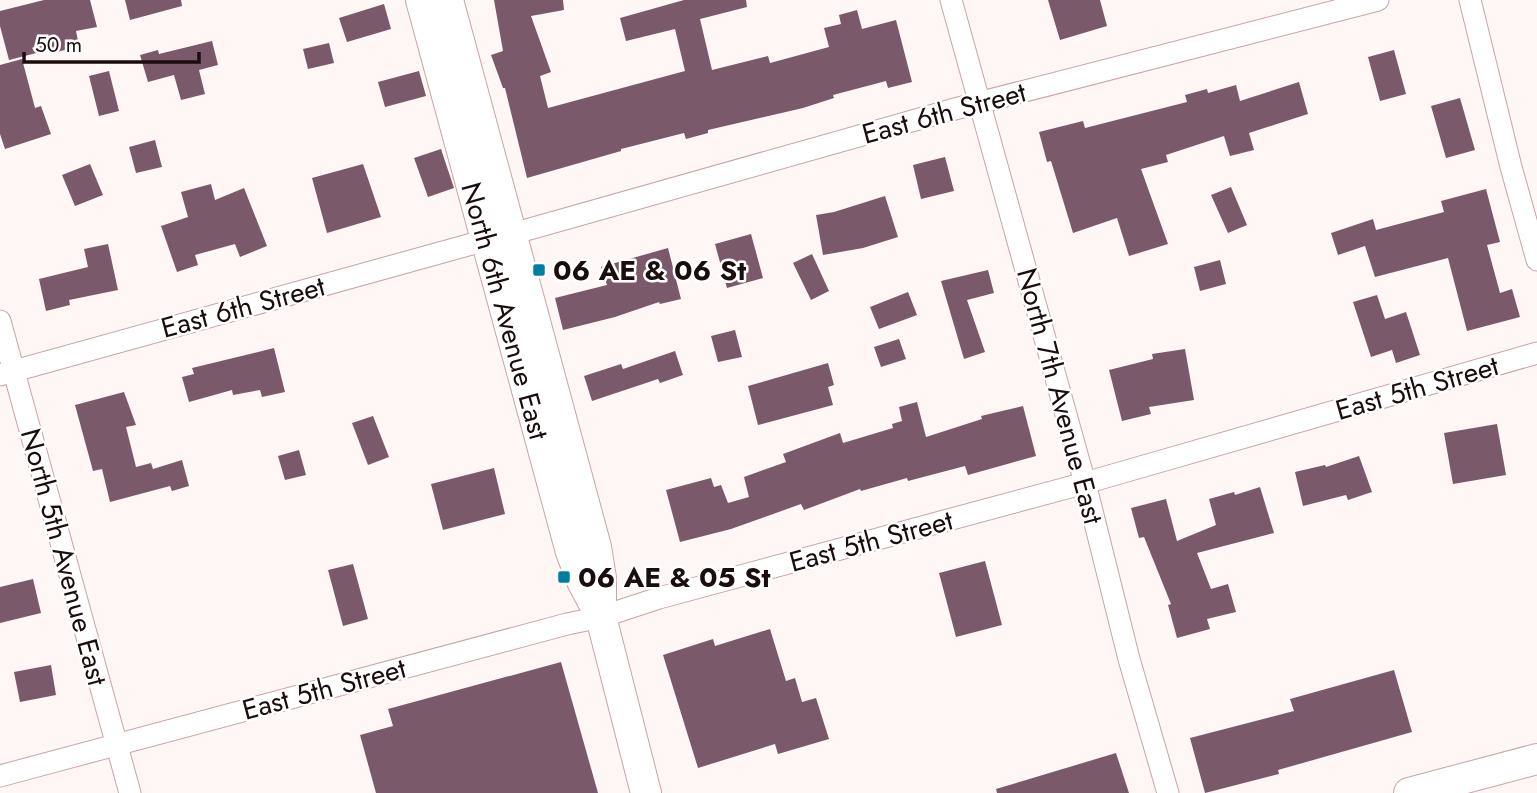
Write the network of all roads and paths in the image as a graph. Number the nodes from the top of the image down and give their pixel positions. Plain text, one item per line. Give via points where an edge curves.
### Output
1 (421, 0) edge
2 (448, 0) edge
3 (951, 0) edge
4 (1378, 0) edge
5 (1470, 0) edge
6 (978, 103) junction
7 (499, 237) junction
8 (1537, 260) edge
9 (0, 321) edge
10 (1537, 353) edge
11 (6, 373) edge
12 (1085, 483) junction
13 (601, 617) junction
14 (117, 745) junction
15 (1537, 760) edge
16 (0, 776) edge
17 (130, 793) edge
18 (646, 793) edge
19 (1168, 793) edge
20 (1409, 793) edge

1 - 7 main road, North 6th Avenue East
2 - 7 main road, North 6th Avenue East
3 - 6 street, North 7th Avenue East
4 - 6 street, East 6th Street
5 - 8 street
6 - 7 street, East 6th Street
6 - 12 street, North 7th Avenue East
7 - 11 street, East 6th Street
7 - 13 main road, North 6th Avenue East via 571,552
9 - 11 street, North 5th Avenue East
10 - 12 street, East 5th Street
11 - 14 street, North 5th Avenue East
12 - 13 street, East 5th Street
12 - 19 street, North 7th Avenue East
13 - 14 street, East 5th Street
13 - 18 main road, North 6th Avenue East
14 - 16 street, East 5th Street
14 - 17 street, North 5th Avenue East
15 - 20 main road

